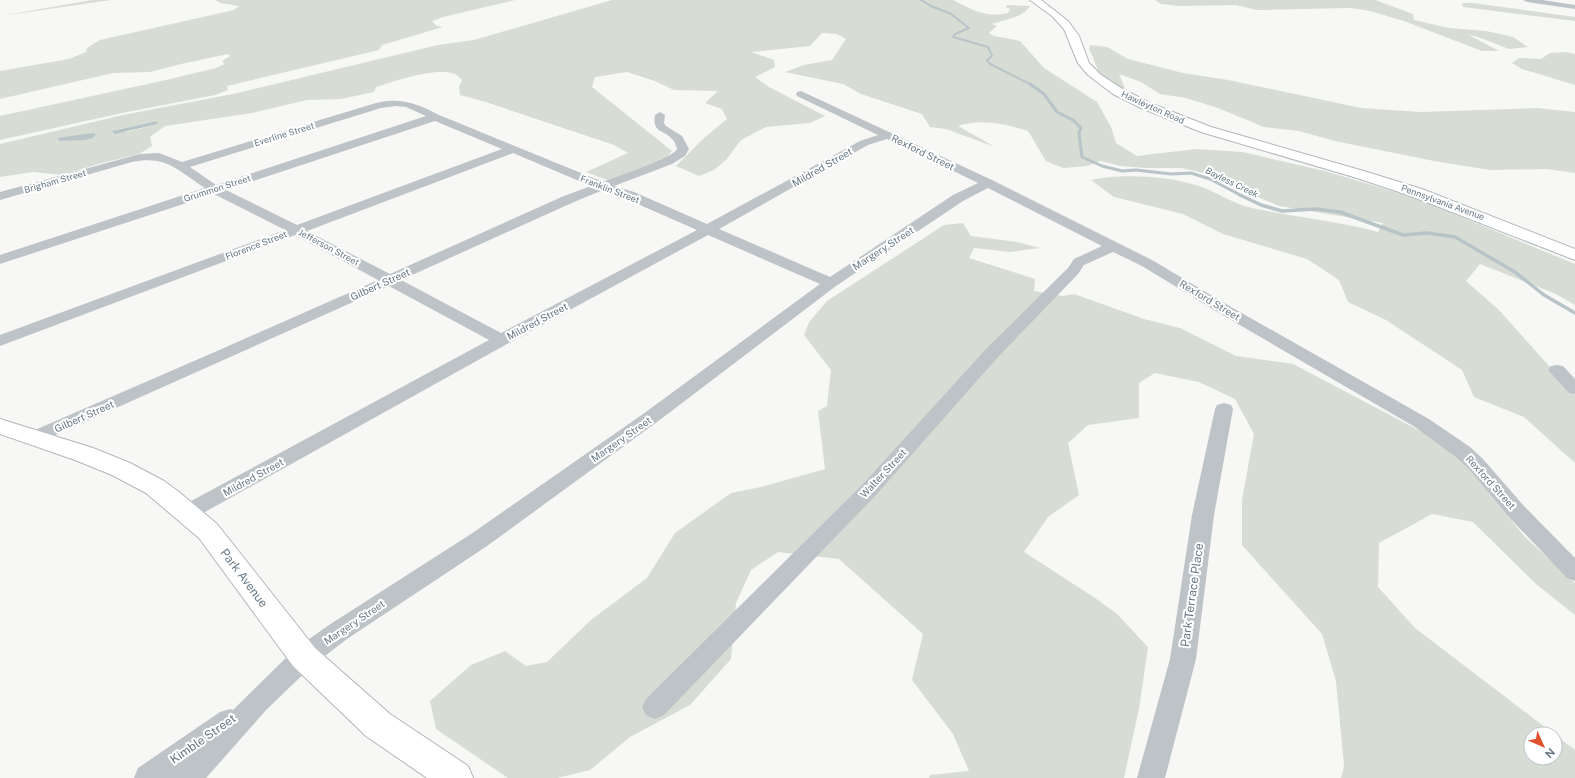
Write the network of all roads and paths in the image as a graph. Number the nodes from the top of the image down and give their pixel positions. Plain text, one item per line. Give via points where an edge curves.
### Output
1 (1035, 0) edge
2 (1527, 0) edge
3 (1575, 6) edge
4 (801, 94) dead end
5 (388, 103) joint
6 (660, 115) dead end
7 (435, 117) junction
8 (888, 135) junction
9 (513, 149) junction
10 (1309, 160) joint
11 (109, 165) joint
12 (180, 166) junction
13 (988, 183) junction
14 (602, 186) junction
15 (215, 189) junction
16 (0, 196) edge
17 (297, 230) junction
18 (708, 230) junction
19 (1114, 246) junction
20 (1575, 255) edge
21 (0, 260) edge
22 (390, 280) junction
23 (831, 283) junction
24 (501, 340) junction
25 (0, 342) edge
26 (1557, 370) dead end
27 (1575, 389) edge
28 (1224, 409) dead end
29 (0, 426) edge
30 (35, 438) junction
31 (188, 512) junction
32 (1575, 572) edge
33 (304, 657) junction
34 (258, 701) junction
35 (655, 707) dead end
36 (148, 778) edge
37 (187, 778) edge
38 (456, 778) edge
39 (1151, 778) edge

1 - 10 street, Hawleyton Road via 1067,26 1074,36 1082,61 1092,73 1116,90 1200,127
2 - 3 street
4 - 8 street, Rexford Street
5 - 7 street, Franklin Street via 411,105
5 - 12 street, Everline Street
6 - 14 street, Gilbert Street via 659,124 678,138 683,149 681,154
7 - 9 street, Franklin Street
7 - 15 street, Grummon Street
8 - 13 street, Rexford Street
8 - 18 street, Mildred Street via 864,143
9 - 14 street, Franklin Street
9 - 17 street, Florence Street
10 - 20 street, Pennsylvania Avenue via 1439,199
11 - 12 street, Jefferson Street via 152,156
11 - 16 street, Brigham Street
12 - 15 street, Jefferson Street
13 - 19 street, Rexford Street
13 - 23 street, Margery Street via 953,202
14 - 18 street, Franklin Street via 629,195
14 - 22 street, Gilbert Street
15 - 17 street, Jefferson Street
15 - 21 street, Grummon Street
17 - 22 street, Jefferson Street
17 - 25 street, Florence Street
18 - 23 street, Franklin Street
18 - 24 street, Mildred Street
19 - 32 street, Rexford Street via 1422,422 1476,464 1515,510
19 - 35 street, Walter Street via 1079,262 1074,271 992,353 868,490
22 - 24 street, Jefferson Street
22 - 30 street, Gilbert Street
23 - 33 street, Margery Street via 587,464
24 - 31 street, Mildred Street
26 - 27 street
28 - 39 street, Park Terrace Place via 1203,515 1183,659
29 - 30 street, Park Avenue
30 - 31 street, Park Avenue via 121,469 155,487
31 - 33 street, Park Avenue via 208,531
33 - 34 street, Margery Street
33 - 38 street, Park Avenue via 378,725
34 - 36 street, Kimble Street
34 - 37 street

